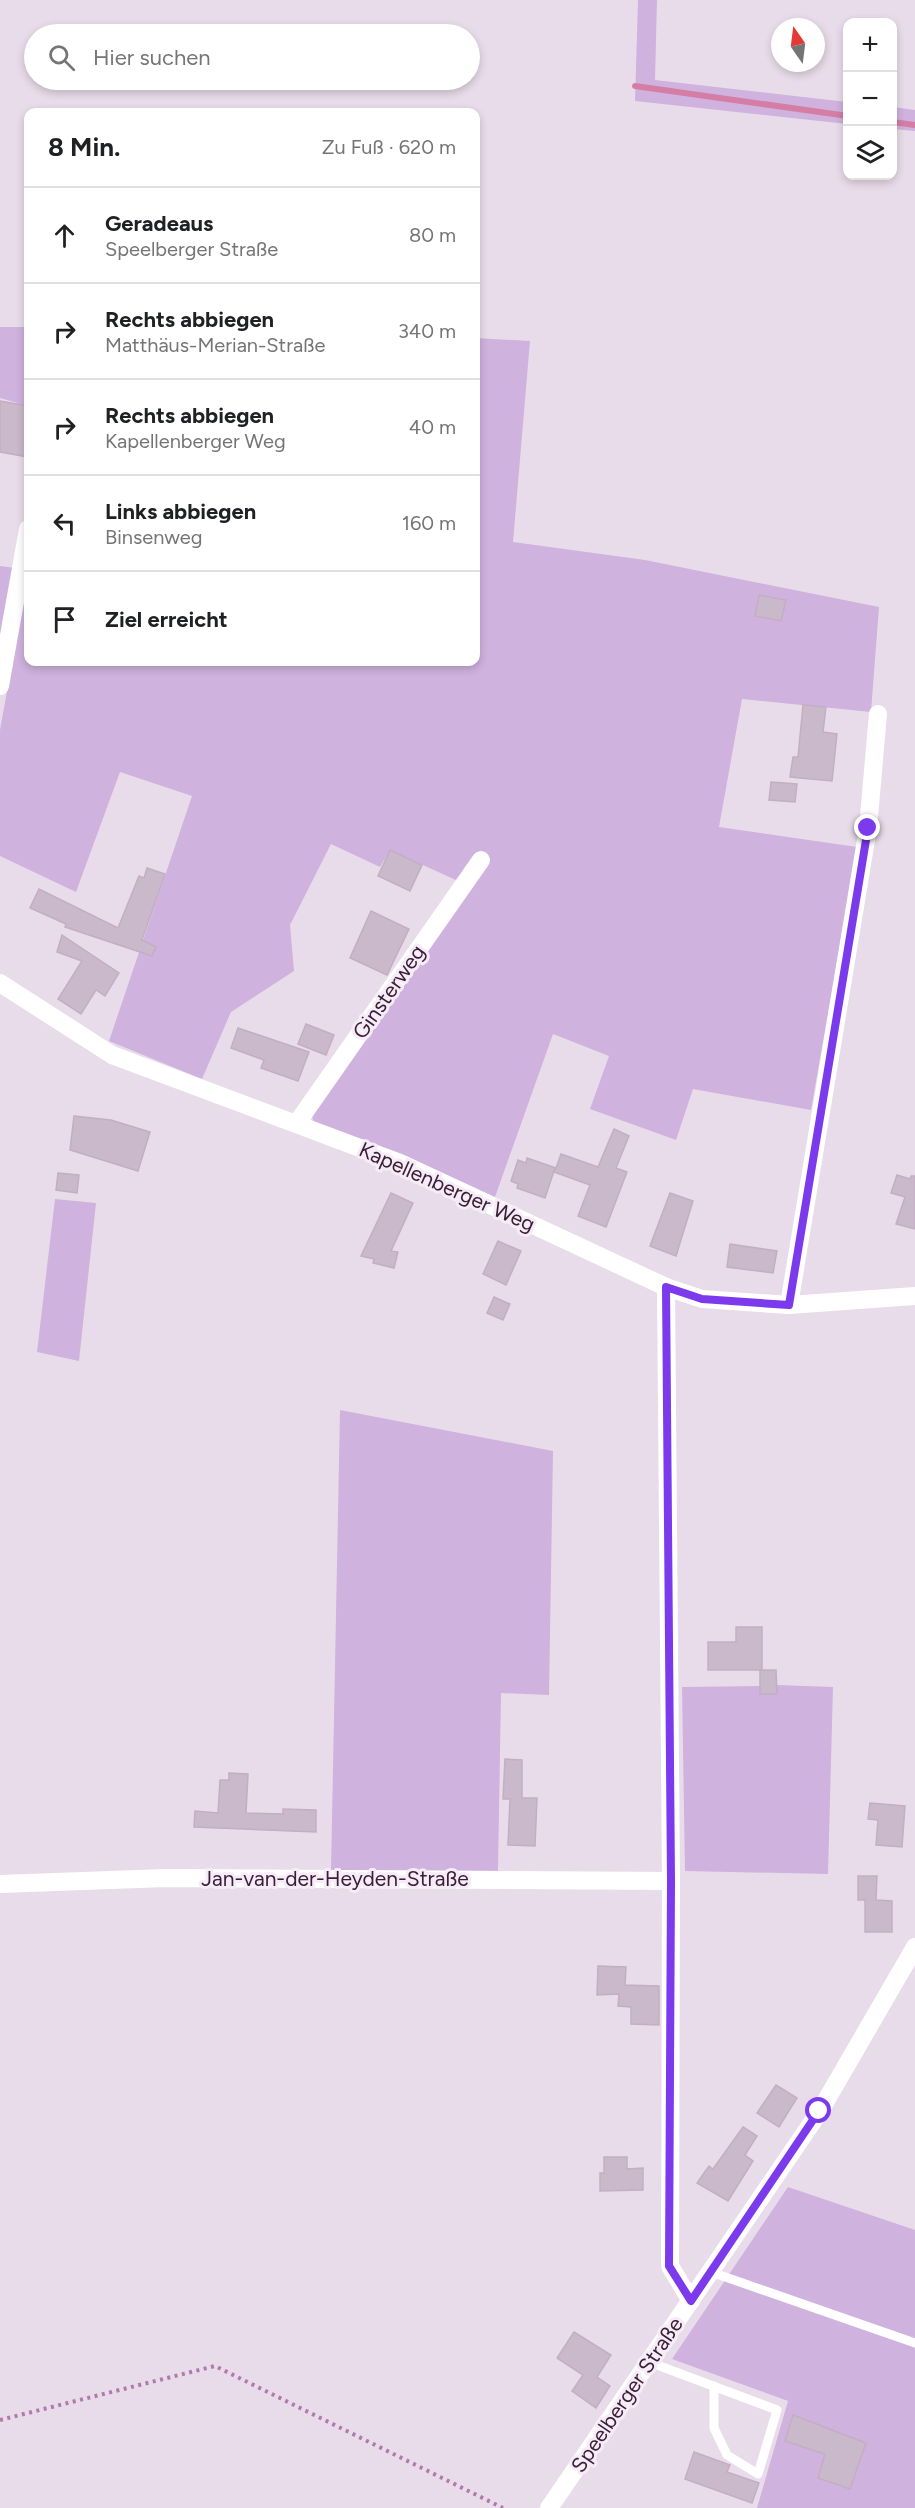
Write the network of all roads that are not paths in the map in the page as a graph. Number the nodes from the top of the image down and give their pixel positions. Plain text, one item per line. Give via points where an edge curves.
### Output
1 (24, 551) edge
2 (0, 686) edge
3 (878, 714) dead end
4 (481, 860) dead end
5 (0, 983) edge
6 (297, 1123) junction
7 (666, 1287) junction
8 (915, 1296) edge
9 (789, 1305) junction
10 (671, 1881) junction
11 (0, 1884) edge
12 (915, 1947) edge
13 (711, 2272) junction
14 (691, 2301) junction
15 (915, 2343) edge
16 (649, 2362) junction
17 (714, 2386) junction
18 (549, 2508) edge

1 - 2 street
3 - 9 street via 868,828
4 - 6 street, Ginsterweg
5 - 6 street, Kapellenberger Weg via 112,1055
6 - 7 street, Kapellenberger Weg via 400,1162
7 - 9 street, Kapellenberger Weg via 702,1299
7 - 10 street
8 - 9 street, Kapellenberger Weg
10 - 11 street, Jan-van-der-Heyden-Straße via 166,1878
10 - 14 street via 669,2266
12 - 13 street, Speelberger Straße via 819,2111
13 - 14 street, Speelberger Straße
13 - 15 lane
14 - 16 street, Speelberger Straße
16 - 17 lane
16 - 18 street, Speelberger Straße
17 - 17 lane via 777,2410 758,2474 727,2455 714,2428

